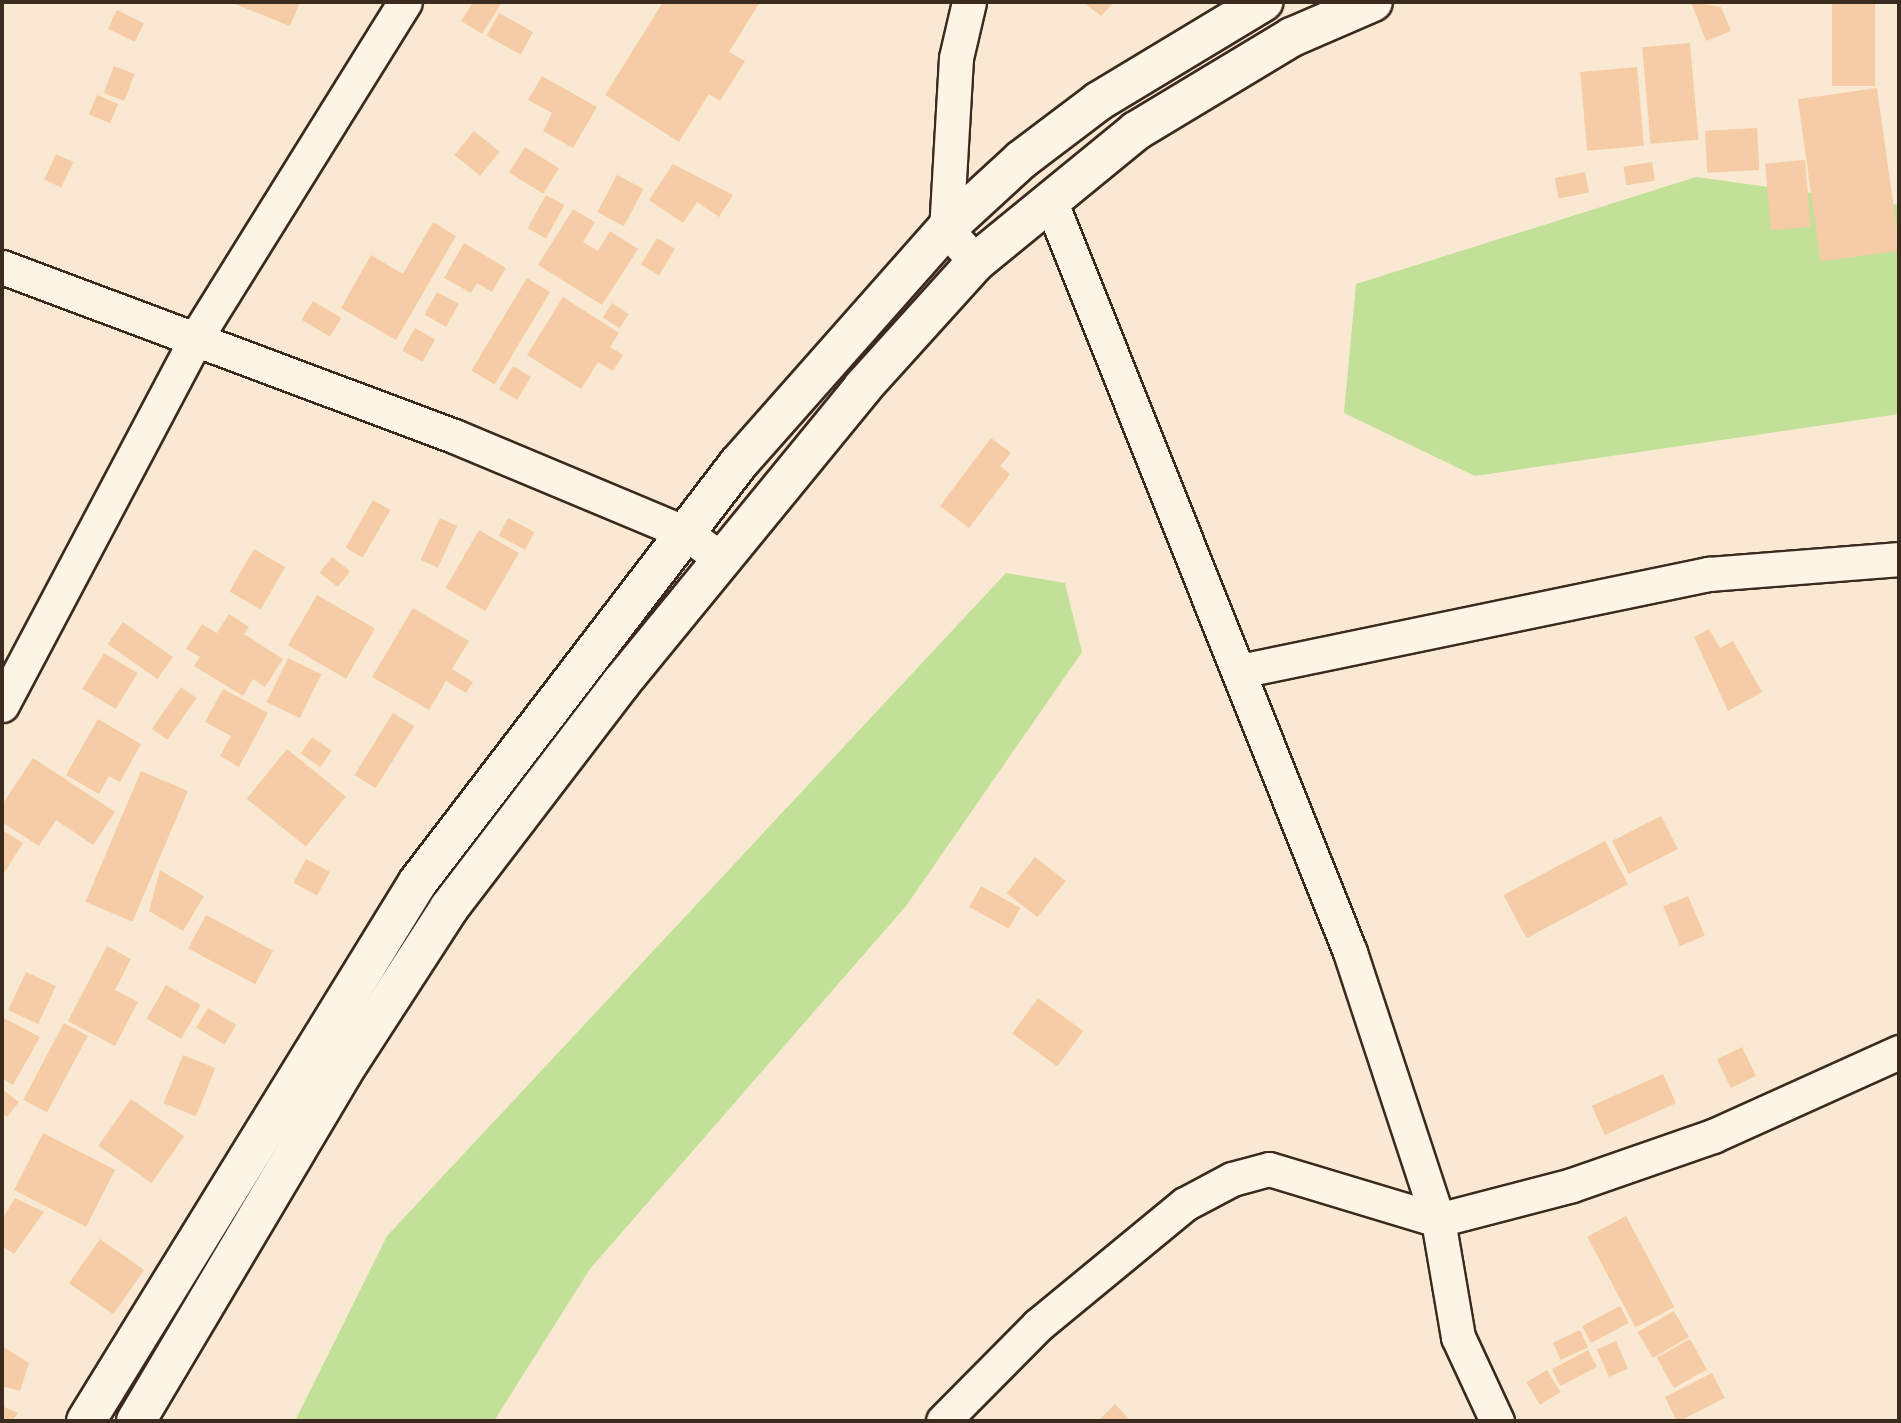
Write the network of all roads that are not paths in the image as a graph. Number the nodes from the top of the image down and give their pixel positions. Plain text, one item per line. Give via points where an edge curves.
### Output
1 (405, 2) edge
2 (969, 2) edge
3 (1262, 2) edge
4 (1373, 2) edge
5 (1050, 200) junction
6 (946, 229) junction
7 (976, 262) junction
8 (2, 267) edge
9 (197, 336) junction
10 (686, 533) junction
11 (721, 559) junction
12 (1899, 559) edge
13 (1240, 671) junction
14 (2, 705) edge
15 (1899, 1052) edge
16 (1438, 1220) junction
17 (86, 1421) edge
18 (136, 1421) edge
19 (943, 1421) edge
20 (1497, 1421) edge

1 - 9 street
2 - 6 street via 956,58
3 - 6 street via 1099,101
4 - 5 street via 1292,37 1200,90
5 - 7 street
5 - 13 street
6 - 7 street
6 - 10 street
7 - 11 street
8 - 9 street
9 - 10 street
9 - 14 street
10 - 11 street
10 - 17 street via 418,882 341,998
11 - 18 street via 449,908 343,1072
12 - 13 street via 1709,574
13 - 16 street via 1350,951
15 - 16 street via 1713,1136 1572,1185
16 - 19 street via 1269,1168 1232,1179 1185,1204 1038,1325
16 - 20 street via 1458,1337

